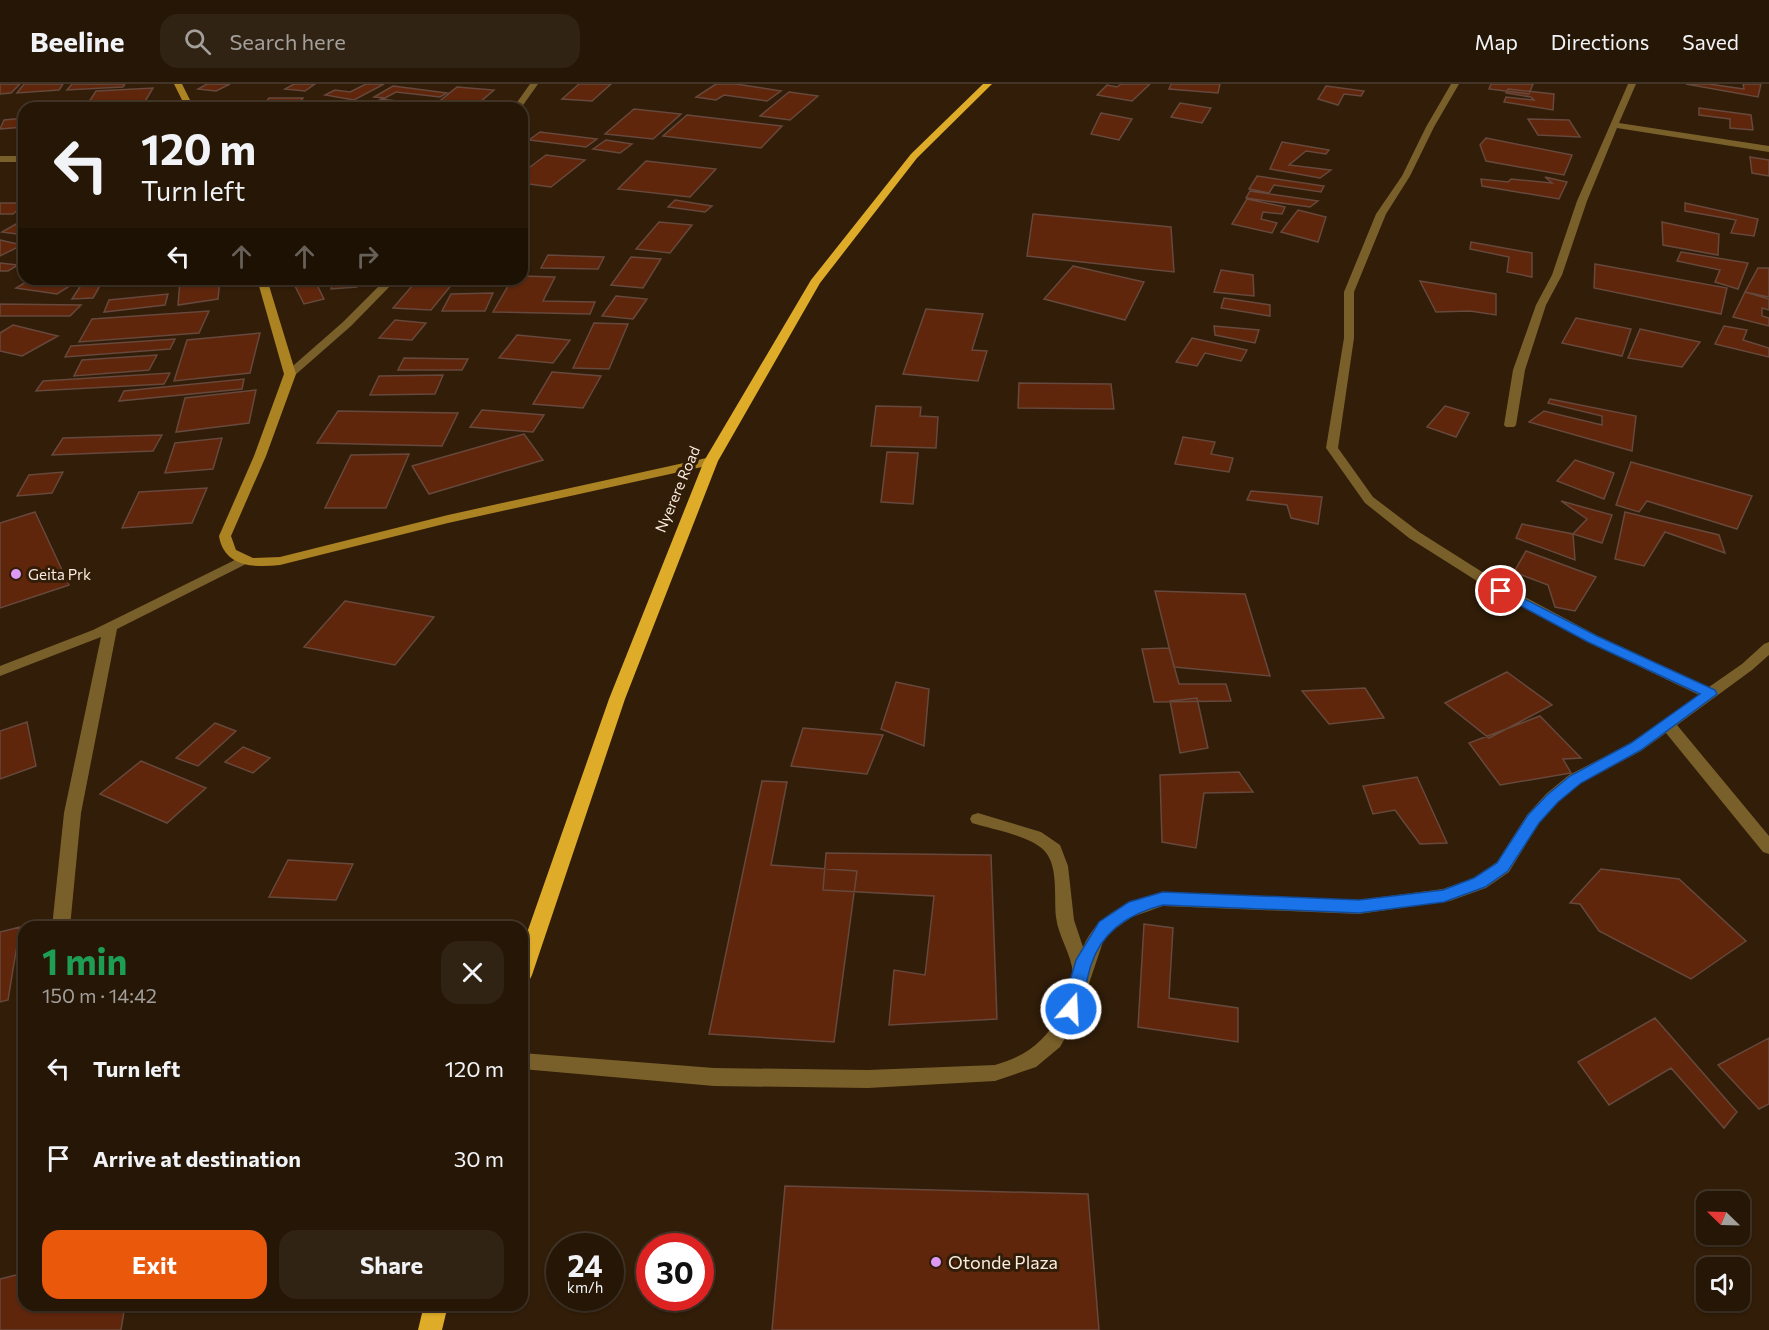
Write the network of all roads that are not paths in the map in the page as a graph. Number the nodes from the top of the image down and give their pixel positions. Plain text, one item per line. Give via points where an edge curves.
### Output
1 (178, 84) edge
2 (534, 84) edge
3 (988, 84) edge
4 (1455, 84) edge
5 (1632, 84) edge
6 (187, 102) edge
7 (521, 102) edge
8 (1614, 125) junction
9 (1769, 149) edge
10 (0, 159) edge
11 (18, 159) edge
12 (264, 285) edge
13 (386, 285) edge
14 (290, 374) junction
15 (1510, 425) dead end
16 (711, 460) junction
17 (243, 560) junction
18 (110, 627) junction
19 (1769, 646) edge
20 (0, 671) edge
21 (1710, 694) junction
22 (1667, 724) junction
23 (978, 819) dead end
24 (1769, 848) edge
25 (61, 921) edge
26 (528, 958) edge
27 (1082, 974) junction
28 (528, 1062) edge
29 (434, 1311) edge
30 (430, 1330) edge

1 - 6 main road
2 - 7 street
3 - 16 highway, Nyerere Road via 914,156 815,282
4 - 21 street via 1381,214 1349,292 1348,338 1332,448 1369,500 1414,535 1511,596
5 - 8 street
8 - 9 street
8 - 15 street via 1572,226 1557,275 1541,305 1519,370
10 - 11 street
12 - 14 main road
13 - 14 street
14 - 17 main road via 225,536 231,554
16 - 17 main road via 280,561 257,564
16 - 26 highway, Nyerere Road via 617,699
17 - 18 street
18 - 20 street
18 - 25 street via 76,789
19 - 21 street
21 - 22 street
22 - 24 street
22 - 27 street via 1636,747 1575,779 1552,798 1533,819 1503,867 1480,883 1444,896 1359,907 1163,898 1135,906 1104,927 1084,960
23 - 27 street via 1035,837 1054,849 1060,866 1065,920
27 - 28 street via 1064,1027 1048,1050 1014,1070 868,1079 714,1077
29 - 30 highway

